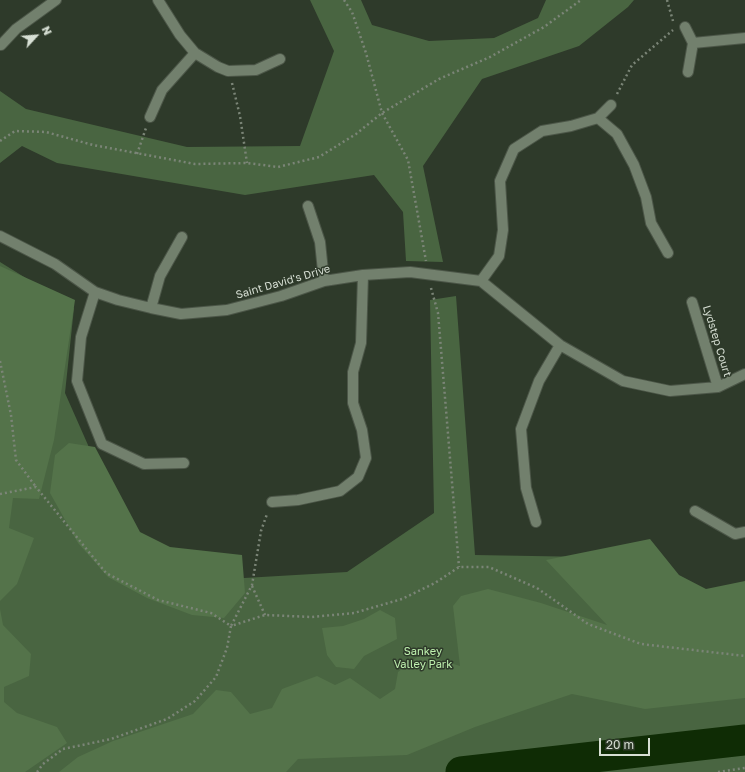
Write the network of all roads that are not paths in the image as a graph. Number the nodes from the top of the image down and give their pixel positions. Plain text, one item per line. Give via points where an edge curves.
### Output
1 (56, 0) edge
2 (158, 0) edge
3 (685, 27) dead end
4 (745, 38) edge
5 (693, 42) junction
6 (2, 45) dead end
7 (195, 53) junction
8 (280, 59) dead end
9 (688, 72) dead end
10 (611, 104) road end
11 (150, 117) road end
12 (598, 118) junction
13 (308, 206) dead end
14 (0, 236) edge
15 (182, 237) dead end
16 (668, 253) dead end
17 (363, 275) junction
18 (324, 281) junction
19 (481, 281) junction
20 (96, 292) junction
21 (692, 302) dead end
22 (151, 308) junction
23 (560, 345) junction
24 (745, 374) edge
25 (718, 387) junction
26 (184, 463) dead end
27 (272, 502) road end
28 (695, 511) dead end
29 (536, 522) dead end
30 (745, 532) edge

1 - 6 street via 16,29
2 - 7 street
3 - 5 street
4 - 5 street
5 - 9 street
7 - 8 street via 228,71 256,70
7 - 11 street via 162,90
10 - 12 street
12 - 16 street via 618,134 634,165 646,197 651,223
12 - 19 street via 542,131 514,149 500,182 503,230 499,256
13 - 18 street via 320,242
14 - 20 street, Saint David's Drive via 55,264
15 - 22 street via 160,276
17 - 18 street, Saint David's Drive
17 - 19 street, Saint David's Drive via 410,272
17 - 27 street via 361,343 353,372 352,403 362,430 366,458 358,477 340,491 298,500
18 - 22 street, Saint David's Drive via 281,296 227,310 181,314
19 - 23 street
20 - 22 street, Saint David's Drive
20 - 26 street via 81,337 77,381 102,444 144,464
21 - 25 street, Lydstep Court
23 - 25 street via 623,381 670,391
23 - 29 street via 539,381 521,429 526,488
24 - 25 street
28 - 30 street via 735,534

